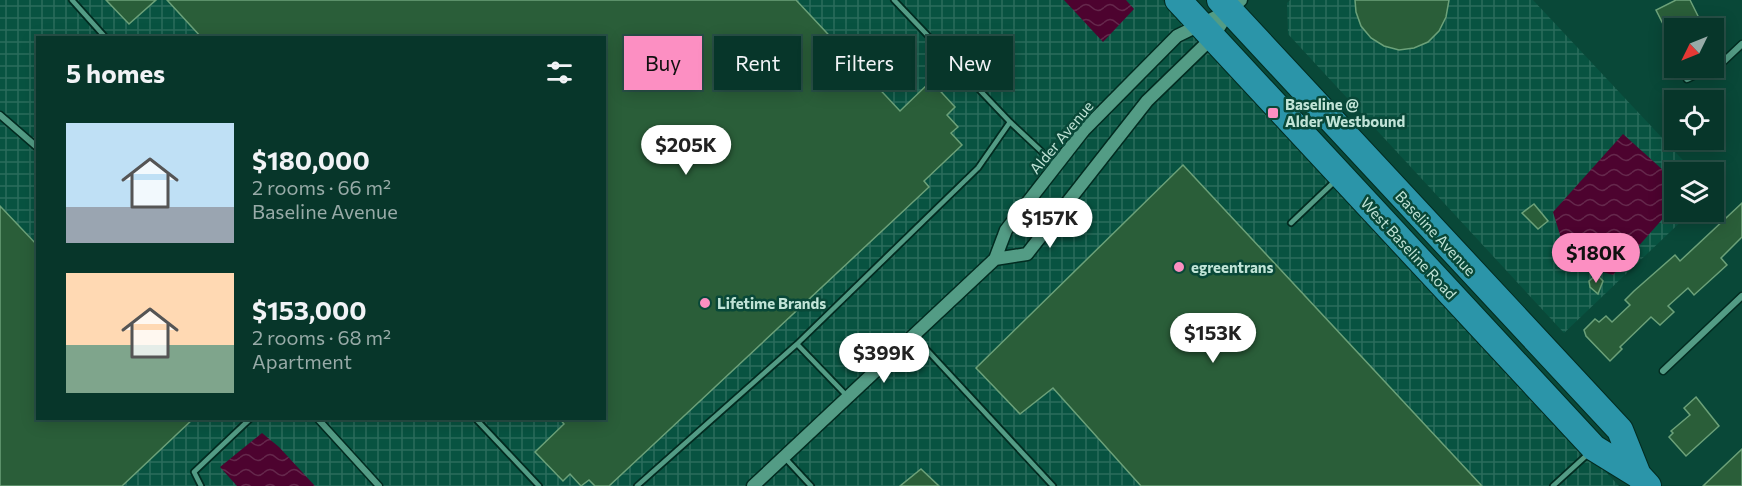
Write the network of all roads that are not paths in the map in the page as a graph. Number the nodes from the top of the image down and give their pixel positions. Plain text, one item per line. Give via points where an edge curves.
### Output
1 (72, 0) edge
2 (894, 0) edge
3 (1178, 0) edge
4 (1230, 4) edge
5 (1207, 30) junction
6 (104, 36) edge
7 (1742, 44) edge
8 (1724, 61) edge
9 (0, 115) edge
10 (1010, 122) junction
11 (36, 146) edge
12 (1056, 165) junction
13 (1341, 176) junction
14 (1291, 223) dead end
15 (995, 260) junction
16 (1742, 296) edge
17 (914, 336) junction
18 (797, 344) junction
19 (1663, 371) dead end
20 (848, 397) junction
21 (249, 420) edge
22 (319, 420) edge
23 (477, 420) edge
24 (1594, 448) junction
25 (784, 457) junction
26 (1643, 481) edge
27 (201, 486) edge
28 (378, 486) edge
29 (539, 486) edge
30 (637, 486) edge
31 (753, 486) edge
32 (811, 486) edge
33 (1053, 486) edge
34 (1553, 486) edge

1 - 6 lane
2 - 10 lane
3 - 5 main road, West Baseline Road
4 - 5 main road, Alder Avenue
4 - 26 main road, Baseline Avenue via 1620,430
5 - 12 main road, Alder Avenue via 1177,36 1084,130
5 - 13 main road, West Baseline Road
5 - 15 main road, Alder Avenue via 1027,254
7 - 8 street
9 - 11 street
10 - 12 lane
10 - 18 lane via 978,168
12 - 15 main road, Alder Avenue via 1005,230
13 - 14 lane
13 - 24 main road, West Baseline Road
15 - 17 main road, Alder Avenue
16 - 19 street
17 - 20 main road, Alder Avenue
17 - 33 lane
18 - 20 lane
18 - 30 lane
20 - 25 main road, Alder Avenue
21 - 27 lane via 194,472
22 - 28 street
23 - 29 lane
24 - 26 main road, West Baseline Road
24 - 34 lane
25 - 31 main road, Alder Avenue
25 - 32 lane

